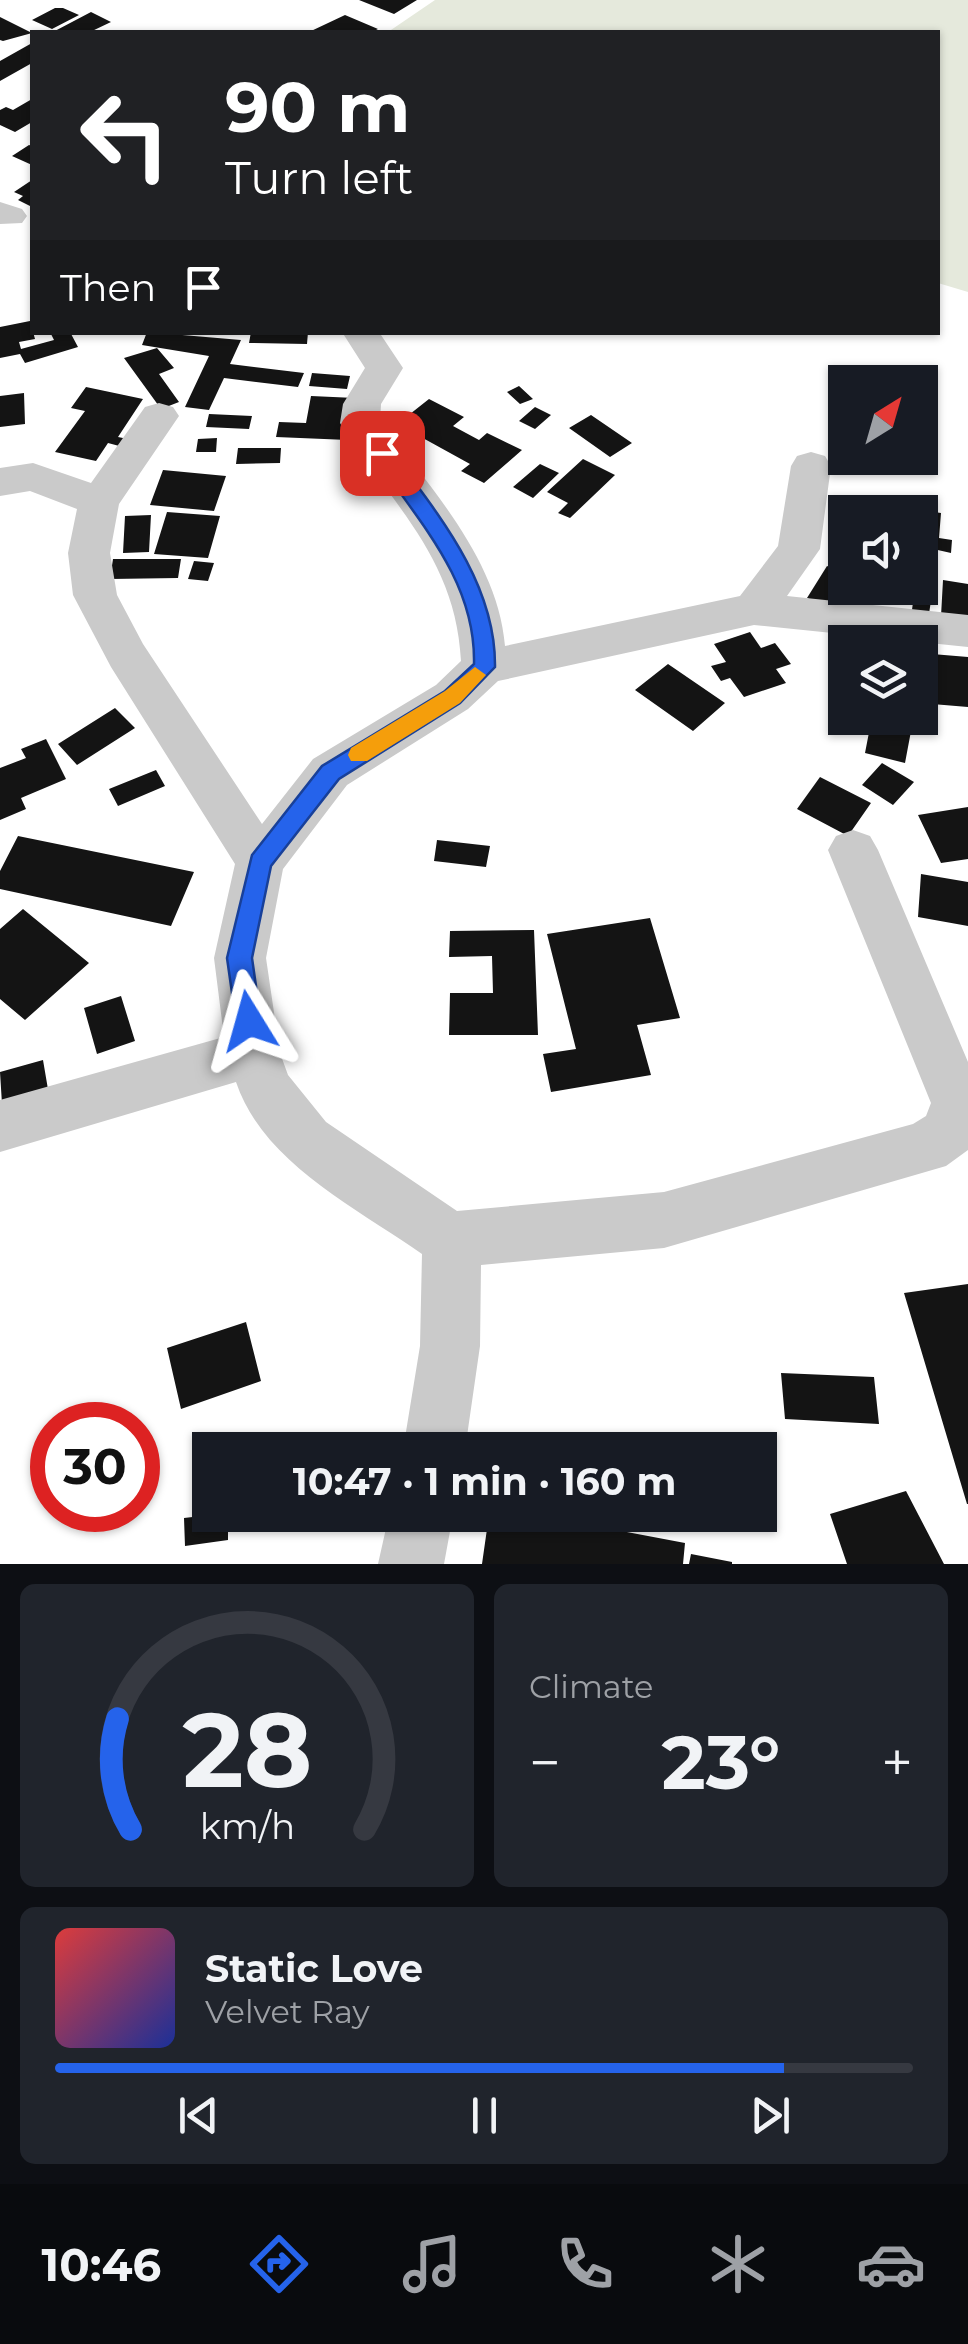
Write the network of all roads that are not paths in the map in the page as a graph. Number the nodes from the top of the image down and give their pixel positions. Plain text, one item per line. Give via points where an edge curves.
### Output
1 (362, 335) edge
2 (159, 416) dead end
3 (811, 466) dead end
4 (0, 482) edge
5 (100, 502) junction
6 (754, 608) junction
7 (968, 631) edge
8 (484, 667) junction
9 (852, 850) dead end
10 (260, 862) junction
11 (254, 1052) junction
12 (0, 1126) edge
13 (450, 1240) junction
14 (438, 1432) edge
15 (418, 1532) edge
16 (411, 1564) edge

1 - 8 street via 384,368 362,404 360,423 448,543 485,631
2 - 5 street
3 - 6 street via 799,549
4 - 5 street via 33,476
5 - 10 street via 89,553 95,595
6 - 7 street
6 - 8 street
8 - 10 street via 452,697 330,772
9 - 13 street via 958,1103 948,1134 926,1147 664,1220
10 - 11 street via 240,958
11 - 12 street
11 - 13 street via 265,1089 306,1140
13 - 14 street via 455,1314
15 - 16 street

